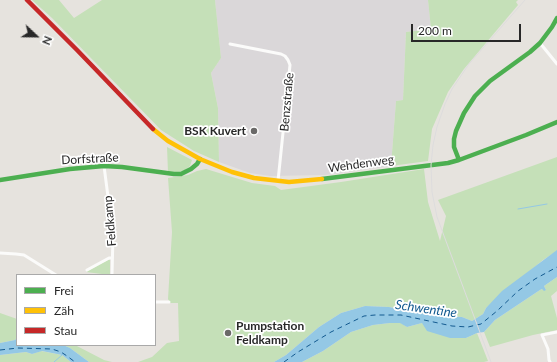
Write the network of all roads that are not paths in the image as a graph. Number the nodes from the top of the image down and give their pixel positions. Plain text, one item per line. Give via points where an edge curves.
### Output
1 (27, 0) edge
2 (557, 18) edge
3 (540, 43) junction
4 (230, 44) dead end
5 (557, 64) edge
6 (557, 122) edge
7 (200, 159) junction
8 (459, 160) junction
9 (104, 166) junction
10 (0, 180) edge
11 (278, 181) junction
12 (0, 253) edge
13 (112, 258) junction
14 (87, 270) dead end
15 (54, 274) edge
16 (112, 274) edge
17 (156, 302) edge
18 (169, 302) dead end
19 (557, 332) edge
20 (550, 362) edge

1 - 7 main road, Wehdenweg via 156,132
2 - 3 main road
3 - 5 street
3 - 8 main road via 474,96 456,131 454,147
4 - 11 street, Benzstraße via 280,54 285,56 290,65
6 - 8 main road, Wehdenweg
7 - 9 main road, Dorfstraße via 191,169 181,174
7 - 11 main road, Wehdenweg via 232,172
8 - 11 main road, Wehdenweg via 317,180
9 - 10 main road, Dorfstraße
9 - 13 street, Feldkamp via 113,235
12 - 15 street via 24,255
13 - 14 street
13 - 16 street, Feldkamp
17 - 18 street
19 - 20 street via 542,335

